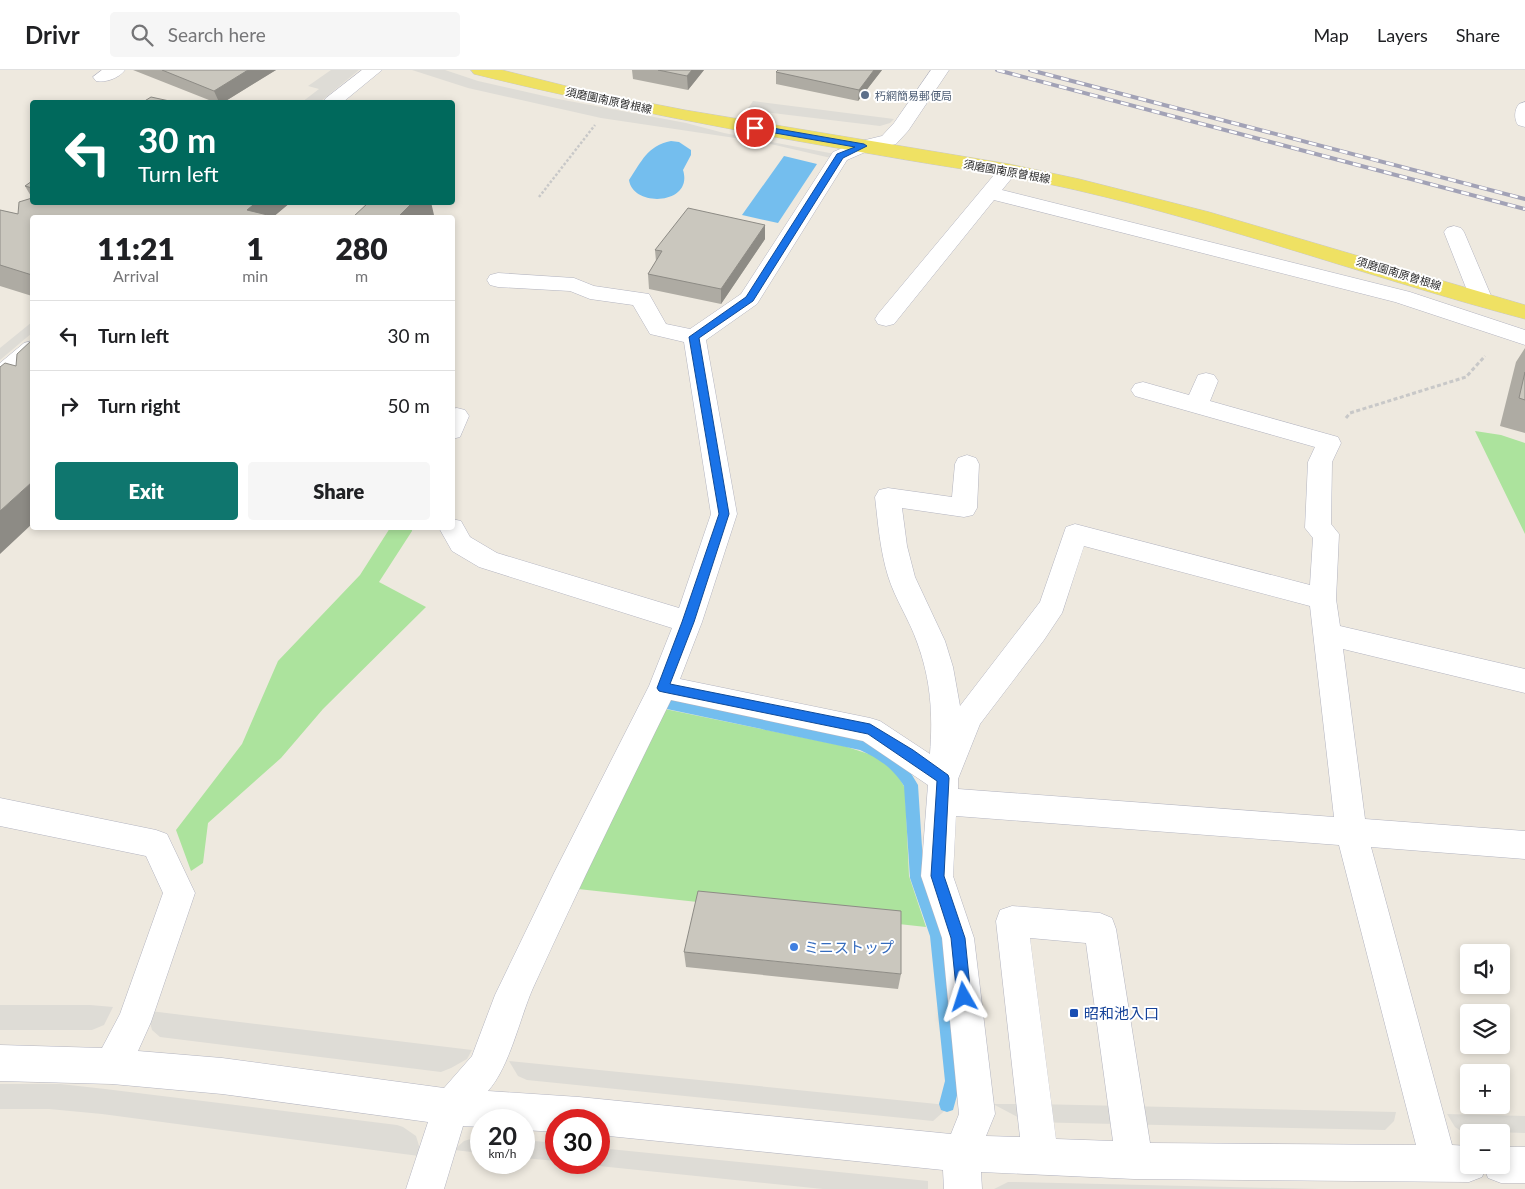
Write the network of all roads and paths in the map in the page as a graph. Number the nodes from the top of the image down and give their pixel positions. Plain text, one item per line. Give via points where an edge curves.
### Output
1 (373, 70) edge
2 (480, 70) edge
3 (940, 70) edge
4 (335, 100) edge
5 (1525, 108) edge
6 (600, 118) dead end
7 (1525, 121) edge
8 (864, 146) junction
9 (1009, 170) junction
10 (989, 193) junction
11 (538, 197) dead end
12 (1454, 232) dead end
13 (498, 280) dead end
14 (1481, 298) junction
15 (1525, 312) edge
16 (886, 319) dead end
17 (1516, 336) edge
18 (694, 337) junction
19 (30, 350) edge
20 (1, 374) edge
21 (26, 380) edge
22 (1206, 381) dead end
23 (1143, 390) dead end
24 (1197, 405) junction
25 (1329, 443) junction
26 (967, 464) dead end
27 (452, 530) edge
28 (1323, 599) junction
29 (688, 622) junction
30 (1328, 634) junction
31 (1525, 681) edge
32 (663, 688) junction
33 (942, 790) junction
34 (0, 812) edge
35 (1350, 832) junction
36 (1525, 845) edge
37 (0, 1063) edge
38 (112, 1066) junction
39 (451, 1107) junction
40 (961, 1153) junction
41 (1040, 1156) junction
42 (1134, 1160) junction
43 (1454, 1164) edge
44 (1510, 1165) edge
45 (1525, 1165) edge
46 (425, 1189) edge
47 (963, 1189) edge

1 - 4 street
2 - 8 main road, 須磨園南原曽根線 via 685,116
3 - 8 street via 889,140
5 - 7 street
6 - 11 path
8 - 9 main road, 須磨園南原曽根線
8 - 18 street via 840,156 749,299
9 - 10 street
9 - 14 main road, 須磨園南原曽根線 via 1202,216
10 - 16 street
10 - 17 street via 1402,297
12 - 14 street
13 - 18 street via 574,285 590,292 640,299 658,329
14 - 15 main road, 須磨園南原曽根線
17 - 25 path via 1466,377 1350,413
18 - 29 street via 724,514
19 - 20 street
20 - 21 street
22 - 24 street
23 - 24 street
24 - 25 street
25 - 28 street via 1320,462 1318,528 1326,534
26 - 33 street via 964,508 880,493 902,577 939,667 948,714
27 - 29 street via 466,549 488,560
28 - 30 street
28 - 33 street via 1075,534 1052,606 968,718
29 - 32 street
30 - 31 street
30 - 35 street
32 - 33 street via 870,730 908,753
32 - 39 street via 507,1007 486,1066
33 - 35 street
33 - 40 street via 937,876 958,938 977,1114
34 - 38 street via 156,844 178,893 134,1022
35 - 36 street
35 - 43 street
37 - 38 street
38 - 39 street via 222,1076
39 - 40 street via 578,1115
39 - 46 street
40 - 41 street
40 - 47 street
41 - 42 street
41 - 42 street via 1012,921 1100,929
42 - 43 street
44 - 45 street

